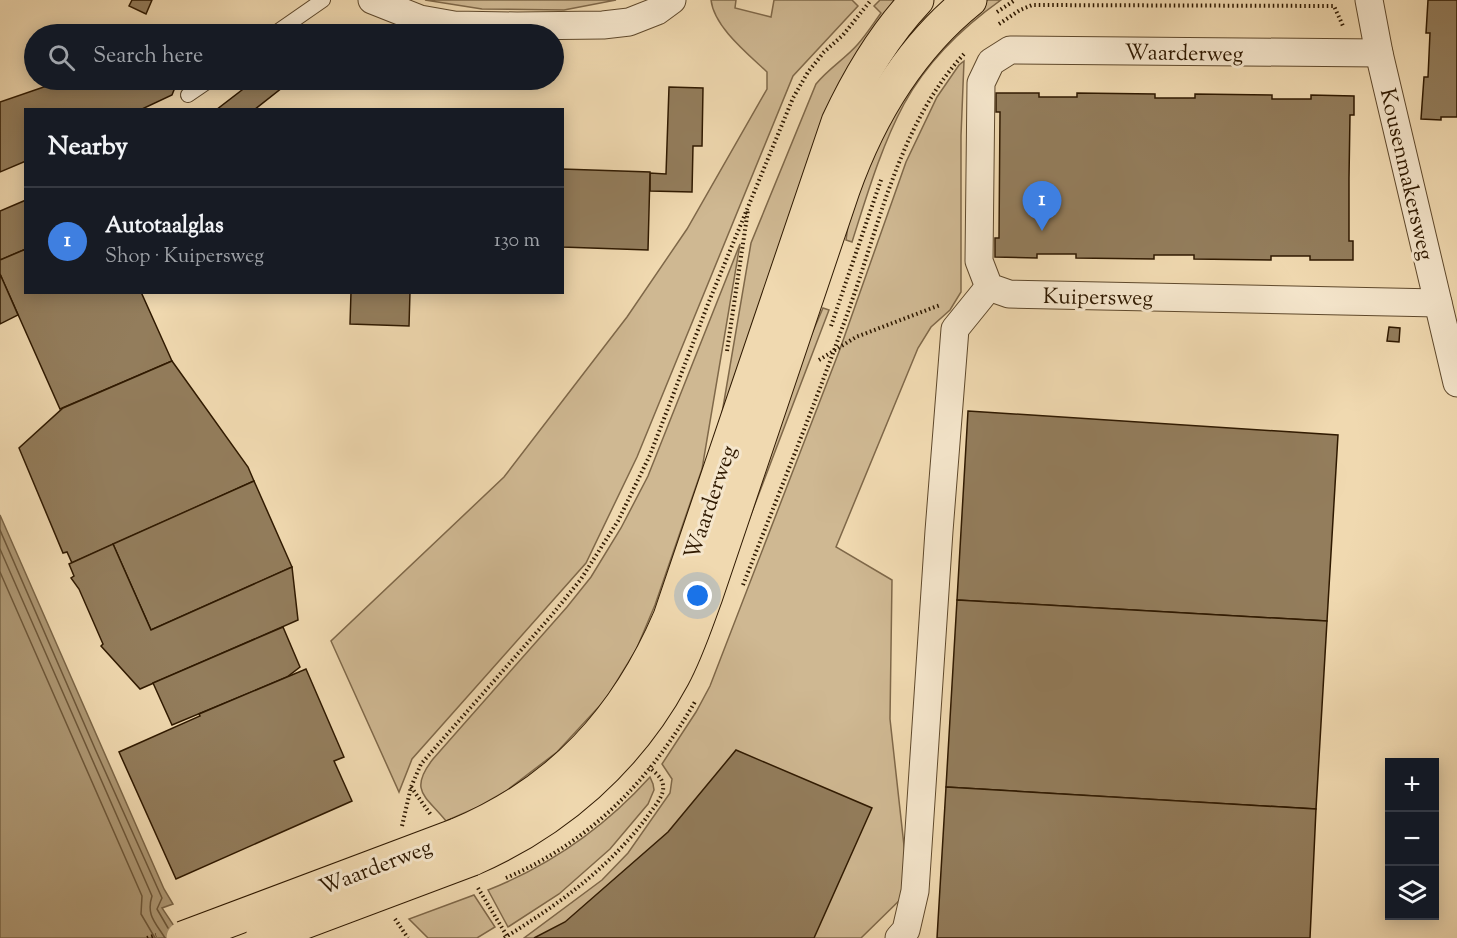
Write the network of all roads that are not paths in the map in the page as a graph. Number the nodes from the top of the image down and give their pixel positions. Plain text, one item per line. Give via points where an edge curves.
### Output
1 (323, 0) edge
2 (372, 0) edge
3 (917, 0) edge
4 (969, 0) edge
5 (1369, 0) edge
6 (665, 6) edge
7 (288, 24) edge
8 (444, 24) edge
9 (564, 25) edge
10 (1367, 54) junction
11 (195, 90) edge
12 (188, 95) dead end
13 (989, 287) junction
14 (1438, 303) junction
15 (1457, 383) edge
16 (455, 838) junction
17 (183, 938) edge
18 (262, 938) edge
19 (899, 938) edge

1 - 7 lane
2 - 8 street
3 - 16 main road, Waarderweg via 879,46 838,122 670,616 646,668 603,730 562,771 501,814
4 - 16 main road, Waarderweg via 911,61 867,130 843,190 706,596 685,653 661,697 622,751 586,787 524,832
5 - 10 street, Kousenmakersweg
6 - 9 street via 629,22
10 - 13 street, Waarderweg via 1010,50 991,62 981,83 979,261
10 - 14 street, Kousenmakersweg
11 - 12 lane
13 - 14 street, Kuipersweg via 1009,294
13 - 19 street via 955,329 915,891 906,930
14 - 15 street, Kousenmakersweg
16 - 17 main road, Waarderweg, bridge
16 - 18 main road, Waarderweg, bridge

